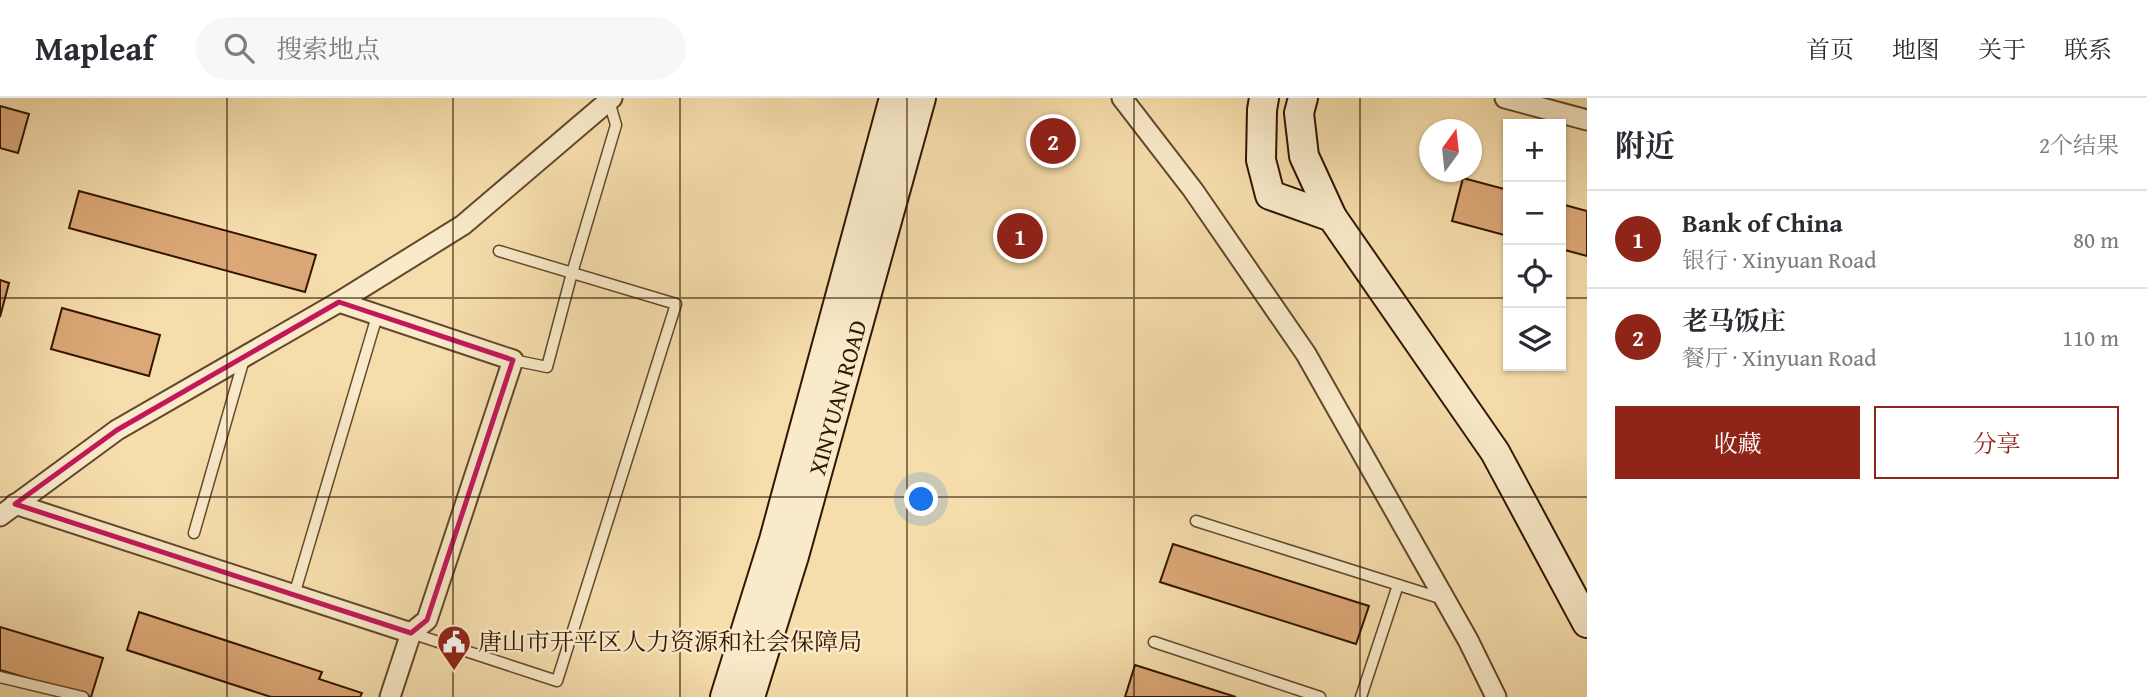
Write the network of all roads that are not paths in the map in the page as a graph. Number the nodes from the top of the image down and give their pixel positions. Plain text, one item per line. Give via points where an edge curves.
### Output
1 (894, 98) edge
2 (921, 98) edge
3 (1122, 98) edge
4 (1264, 98) edge
5 (1303, 98) edge
6 (1505, 98) edge
7 (610, 99) edge
8 (1587, 120) edge
9 (1332, 217) junction
10 (499, 251) dead end
11 (572, 273) junction
12 (339, 302) junction
13 (377, 316) junction
14 (245, 356) junction
15 (513, 360) junction
16 (8, 510) edge
17 (1196, 521) dead end
18 (194, 533) dead end
19 (1398, 585) junction
20 (293, 595) junction
21 (1443, 599) junction
22 (1587, 623) edge
23 (411, 633) junction
24 (1154, 642) dead end
25 (0, 677) edge
26 (83, 697) edge
27 (390, 697) edge
28 (725, 697) edge
29 (750, 697) edge
30 (1320, 697) edge
31 (1361, 697) edge
32 (1496, 697) edge

1 - 28 main road, XINYUAN ROAD via 774,541
2 - 29 main road, XINYUAN ROAD via 798,542
3 - 21 street via 1193,190 1306,354
4 - 9 main road via 1261,160 1269,195
5 - 9 main road via 1299,113 1304,156
6 - 8 street
7 - 11 lane via 617,125
7 - 12 street via 463,225
9 - 22 main road via 1495,452
10 - 11 lane
11 - 15 lane via 547,367
11 - 23 lane via 676,304 557,681
12 - 13 street
12 - 14 street
13 - 15 street
13 - 20 lane
14 - 16 street via 117,430
14 - 18 lane
15 - 23 street via 427,620
16 - 20 street
17 - 19 lane
19 - 21 lane
19 - 31 lane
20 - 23 street
21 - 32 street
23 - 27 street
24 - 30 lane
25 - 26 lane

